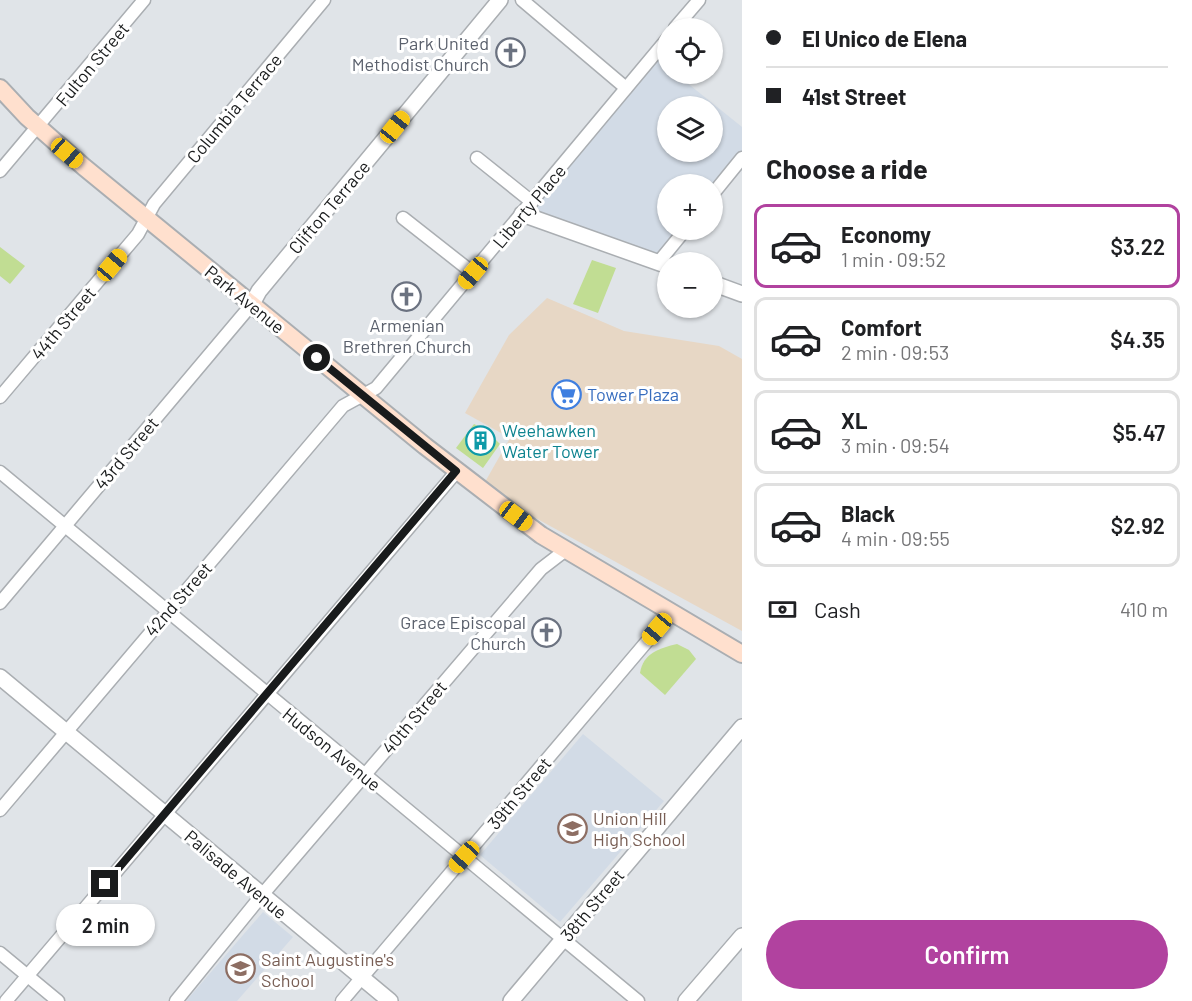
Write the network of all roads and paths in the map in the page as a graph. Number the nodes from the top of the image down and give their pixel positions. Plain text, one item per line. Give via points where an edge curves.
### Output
1 (144, 0) edge
2 (324, 0) edge
3 (500, 0) edge
4 (522, 0) edge
5 (699, 0) edge
6 (684, 18) edge
7 (657, 51) edge
8 (0, 88) edge
9 (626, 88) junction
10 (39, 127) junction
11 (477, 158) dead end
12 (742, 158) edge
13 (0, 171) edge
14 (723, 181) edge
15 (532, 202) junction
16 (522, 214) junction
17 (404, 218) dead end
18 (146, 219) junction
19 (657, 263) edge
20 (473, 273) junction
21 (723, 287) edge
22 (742, 294) edge
23 (252, 304) junction
24 (361, 394) junction
25 (0, 397) edge
26 (0, 471) edge
27 (456, 471) junction
28 (65, 526) junction
29 (567, 549) junction
30 (0, 603) edge
31 (167, 611) junction
32 (671, 613) junction
33 (742, 654) edge
34 (0, 677) edge
35 (266, 694) junction
36 (742, 727) edge
37 (66, 731) junction
38 (364, 775) junction
39 (0, 810) edge
40 (164, 814) junction
41 (464, 857) junction
42 (262, 895) junction
43 (742, 936) edge
44 (562, 940) junction
45 (0, 953) edge
46 (28, 976) junction
47 (362, 978) junction
48 (6, 1001) edge
49 (58, 1001) edge
50 (177, 1001) edge
51 (342, 1001) edge
52 (390, 1001) edge
53 (511, 1001) edge
54 (638, 1001) edge
55 (686, 1001) edge

1 - 10 street, Fulton Street
2 - 18 street, Columbia Terrace via 154,204
3 - 23 street, Clifton Terrace
4 - 9 street
5 - 6 street
7 - 9 street, Liberty Place
8 - 10 main road, Park Avenue
9 - 15 street, Liberty Place
10 - 13 street, Fulton Street
10 - 18 main road, Park Avenue
11 - 15 street
12 - 14 street
15 - 16 street, Liberty Place
16 - 19 street
16 - 20 street, Liberty Place
17 - 20 street
18 - 23 main road, Park Avenue
18 - 25 street, 44th Street via 138,234
20 - 24 street, Liberty Place via 376,388
21 - 22 street
23 - 24 main road, Park Avenue
23 - 28 street, 43rd Street
24 - 27 main road, Park Avenue
24 - 31 street, 42nd Street via 344,406
26 - 28 street, Hudson Avenue
27 - 29 main road, Park Avenue via 541,535
27 - 35 street
28 - 30 street, 43rd Street
28 - 31 street, Hudson Avenue
29 - 32 main road, Park Avenue
29 - 38 street, 40th Street via 541,569
31 - 35 street, Hudson Avenue
31 - 37 street, 42nd Street
32 - 33 main road, Park Avenue
32 - 41 street, 39th Street
34 - 37 street, Palisade Avenue
35 - 38 street, Hudson Avenue
35 - 40 street
36 - 44 street, 38th Street
37 - 39 street, 42nd Street
37 - 40 street, Palisade Avenue
38 - 41 street, Hudson Avenue
38 - 42 street, 40th Street
40 - 42 street, Palisade Avenue
40 - 46 street
41 - 44 street, Hudson Avenue
41 - 47 street, 39th Street
42 - 47 street, Palisade Avenue
42 - 50 street, 40th Street
43 - 55 street
44 - 53 street, 38th Street
44 - 54 street, Hudson Avenue
45 - 46 street
46 - 48 street
46 - 49 street
47 - 51 street, 39th Street
47 - 52 street, Palisade Avenue

